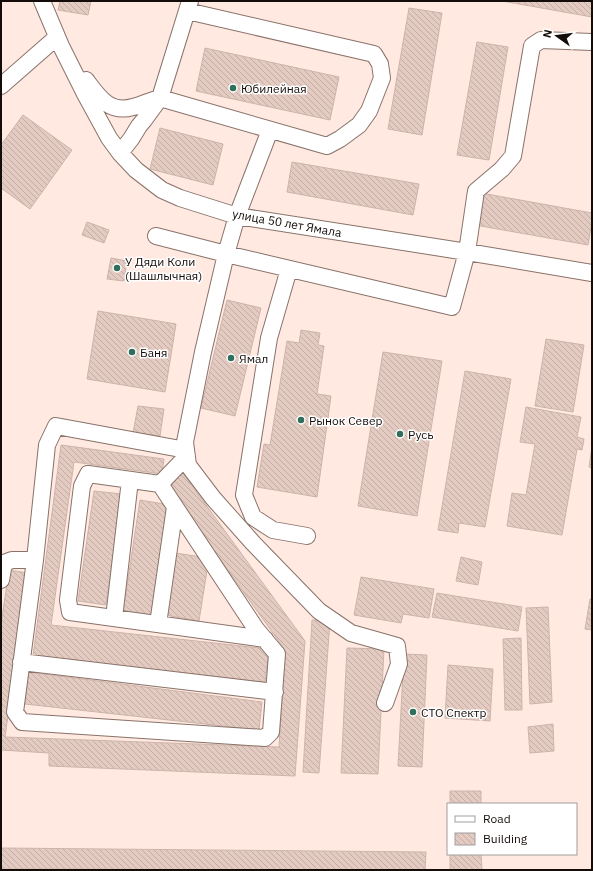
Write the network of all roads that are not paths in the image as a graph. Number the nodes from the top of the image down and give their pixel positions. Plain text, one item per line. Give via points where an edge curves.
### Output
1 (42, 1) edge
2 (188, 6) edge
3 (59, 42) junction
4 (592, 42) edge
5 (1, 86) edge
6 (160, 98) junction
7 (270, 130) junction
8 (120, 153) junction
9 (237, 216) junction
10 (156, 236) dead end
11 (467, 252) junction
12 (226, 254) junction
13 (289, 269) junction
14 (592, 273) edge
15 (187, 453) junction
16 (130, 480) junction
17 (160, 484) junction
18 (175, 507) junction
19 (308, 536) dead end
20 (35, 560) junction
21 (1, 580) edge
22 (114, 618) junction
23 (158, 624) junction
24 (265, 639) junction
25 (21, 662) junction
26 (274, 692) junction
27 (385, 703) dead end

1 - 3 street, улица 50 лет Ямала
2 - 6 street
2 - 7 street via 374,54 380,64 382,78 369,111 359,125 340,139 327,146
3 - 5 street
3 - 6 street via 98,96 108,105 116,108 133,108
3 - 8 street, улица 50 лет Ямала via 109,138
4 - 11 street via 541,40 532,46 513,156 476,191
6 - 7 street
6 - 8 street
7 - 9 street
8 - 9 street, улица 50 лет Ямала via 136,170 162,190
9 - 11 street, улица 50 лет Ямала
9 - 12 street
10 - 12 street
11 - 13 street via 452,307
11 - 14 street, улица 50 лет Ямала
12 - 13 street
12 - 15 street via 185,442
13 - 19 street via 269,338 244,495 253,517 273,530
15 - 17 street
15 - 20 street via 56,426 47,445
15 - 27 street via 188,465 213,498 319,611 351,632 397,646 399,664
16 - 17 street
16 - 22 street
16 - 22 street via 88,474 82,486 68,592 70,612
17 - 18 street
18 - 23 street
18 - 24 street
20 - 21 street via 12,560 4,563
20 - 25 street
22 - 23 street
23 - 24 street
24 - 26 street via 277,654
25 - 26 street
25 - 26 street via 15,712 22,722 265,738 271,732

